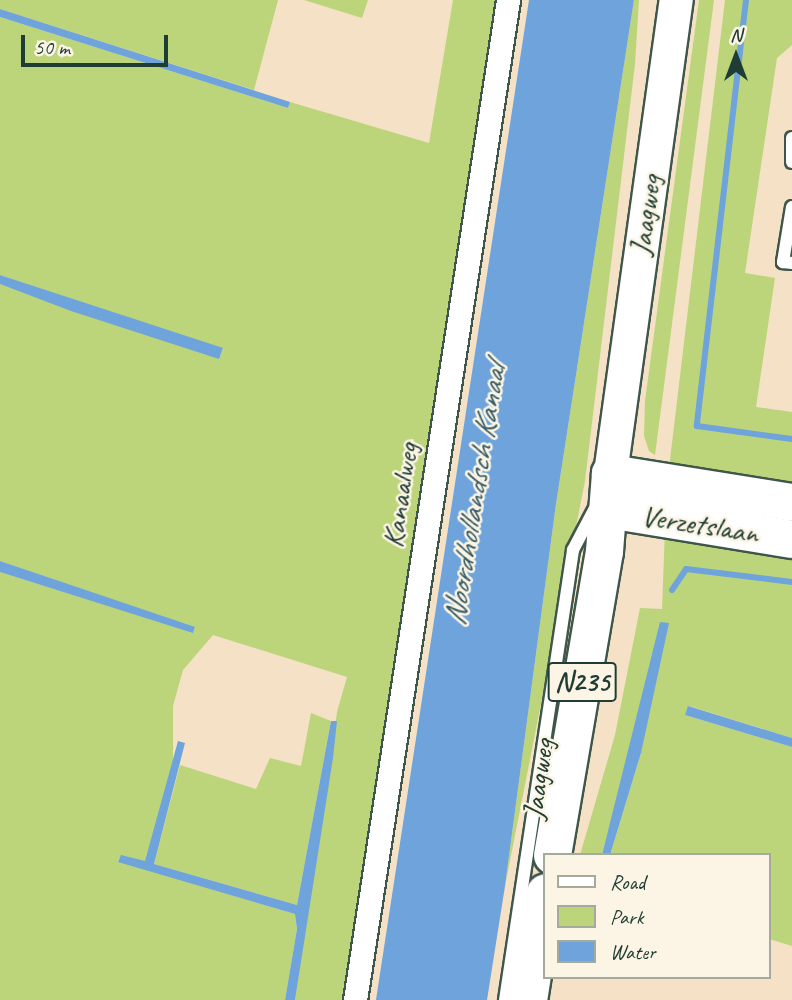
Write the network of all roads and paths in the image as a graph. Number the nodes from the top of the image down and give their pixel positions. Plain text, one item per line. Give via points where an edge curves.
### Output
1 (508, 0) edge
2 (676, 0) edge
3 (792, 138) edge
4 (792, 162) edge
5 (792, 207) edge
6 (792, 263) edge
7 (610, 473) junction
8 (792, 502) edge
9 (599, 515) junction
10 (792, 538) edge
11 (552, 853) edge
12 (544, 898) edge
13 (355, 1000) edge
14 (505, 1000) edge
15 (528, 1000) edge

1 - 13 street, Kanaalweg
2 - 7 main road, Jaagweg / N235
3 - 4 lane
5 - 6 lane via 783,262
7 - 8 main road, Verzetslaan
7 - 9 main road, Jaagweg / N235
9 - 10 main road, Verzetslaan
9 - 11 main road, Jaagweg / N235
9 - 14 lane, Jaagweg via 573,550
12 - 15 main road

